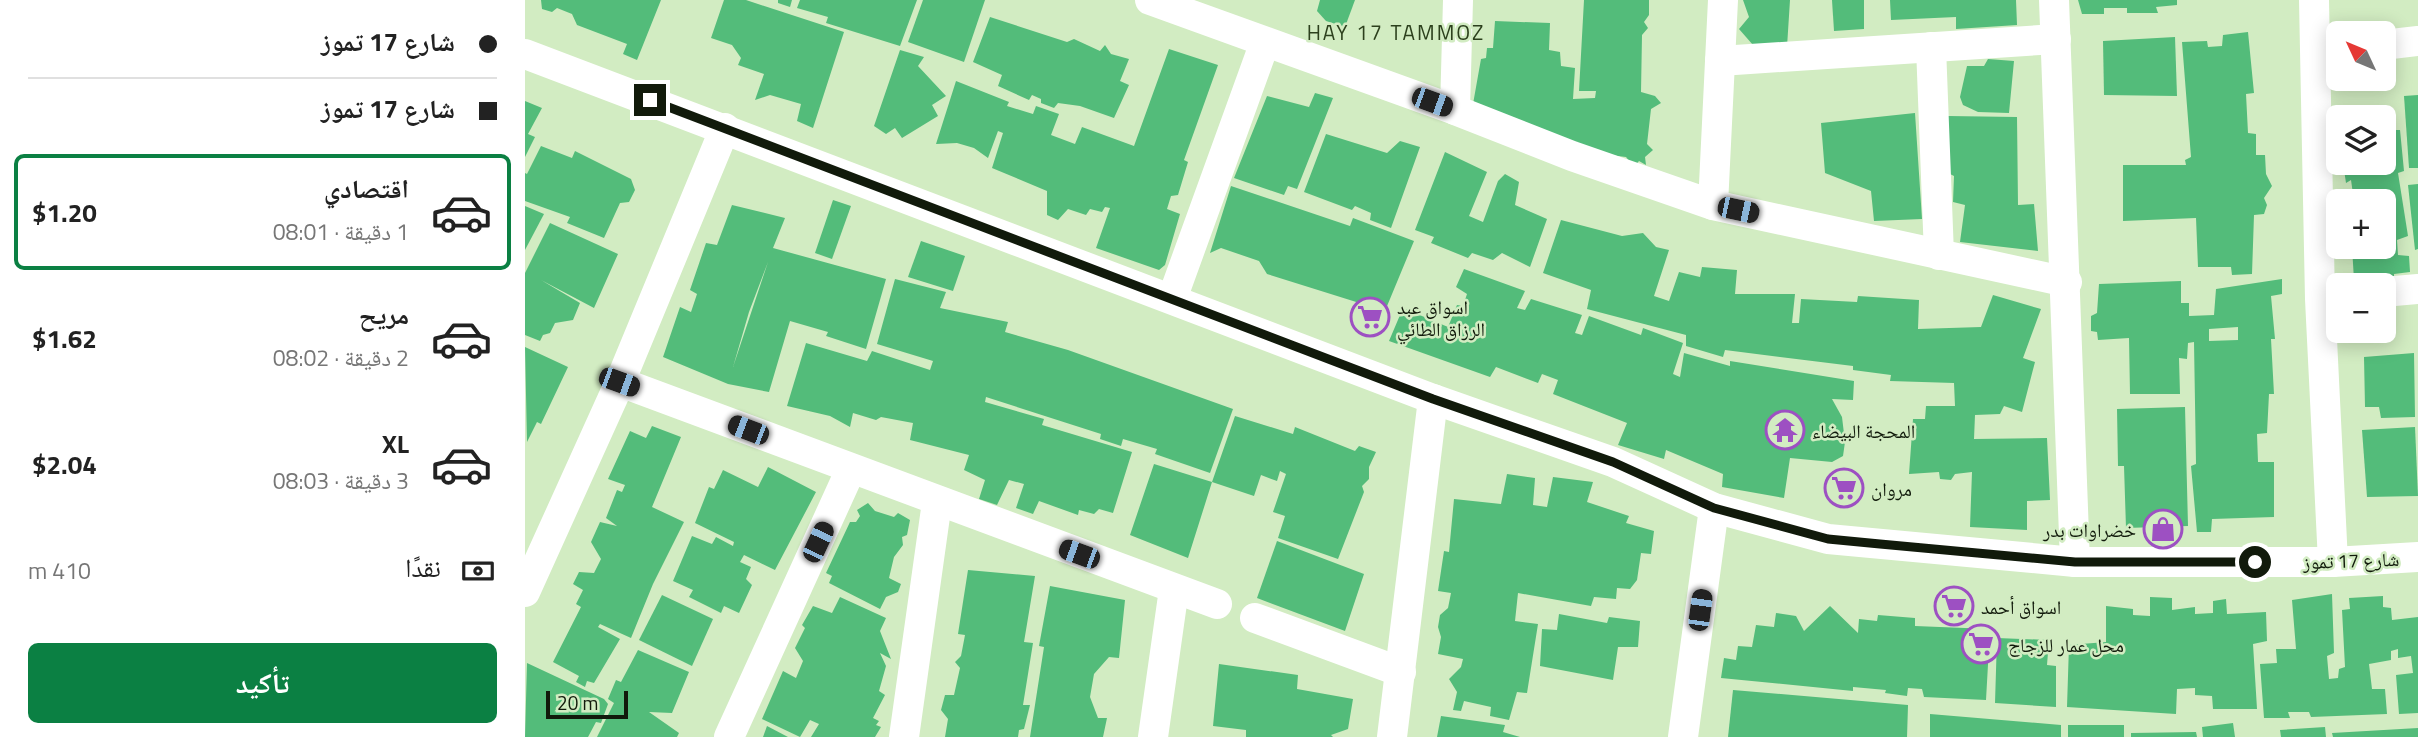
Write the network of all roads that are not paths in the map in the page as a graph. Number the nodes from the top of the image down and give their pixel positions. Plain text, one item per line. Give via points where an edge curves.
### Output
1 (1150, 0) edge
2 (1458, 0) edge
3 (1723, 0) edge
4 (2054, 0) edge
5 (2314, 0) edge
6 (2056, 39) junction
7 (2418, 41) edge
8 (1265, 42) junction
9 (2396, 44) edge
10 (1931, 47) junction
11 (2326, 52) edge
12 (525, 54) edge
13 (1720, 61) junction
14 (2326, 91) edge
15 (1455, 110) junction
16 (725, 128) junction
17 (1713, 205) junction
18 (1939, 255) junction
19 (2329, 273) edge
20 (2067, 282) junction
21 (2418, 289) edge
22 (2396, 291) edge
23 (1172, 299) junction
24 (2330, 343) edge
25 (619, 382) junction
26 (1433, 399) junction
27 (851, 469) junction
28 (937, 502) junction
29 (1714, 508) junction
30 (2418, 557) edge
31 (2075, 562) junction
32 (2333, 562) junction
33 (1174, 589) junction
34 (525, 592) edge
35 (1217, 604) dead end
36 (1255, 618) dead end
37 (1401, 671) junction
38 (729, 737) edge
39 (904, 737) edge
40 (1153, 737) edge
41 (1392, 737) edge
42 (1683, 737) edge

1 - 8 street
2 - 15 street
3 - 13 street
4 - 6 street
5 - 11 street
6 - 10 street
6 - 20 street
7 - 9 street
8 - 15 street
8 - 23 street
10 - 13 street
10 - 18 street
12 - 16 street, شارع 17 تموز
13 - 17 street
14 - 19 street
15 - 17 street
16 - 23 street, شارع 17 تموز
16 - 25 street
17 - 18 street
18 - 20 street
20 - 31 street
21 - 22 street
23 - 26 street, شارع 17 تموز
24 - 32 street
25 - 27 street
25 - 34 street
26 - 29 street, شارع 17 تموز via 1613,462
26 - 37 street
27 - 28 street
27 - 38 street
28 - 33 street
28 - 39 street
29 - 31 street, شارع 17 تموز via 1828,539
29 - 42 street
30 - 32 street, شارع 17 تموز
31 - 32 street, شارع 17 تموز
33 - 35 street
33 - 40 street
36 - 37 street
37 - 41 street

